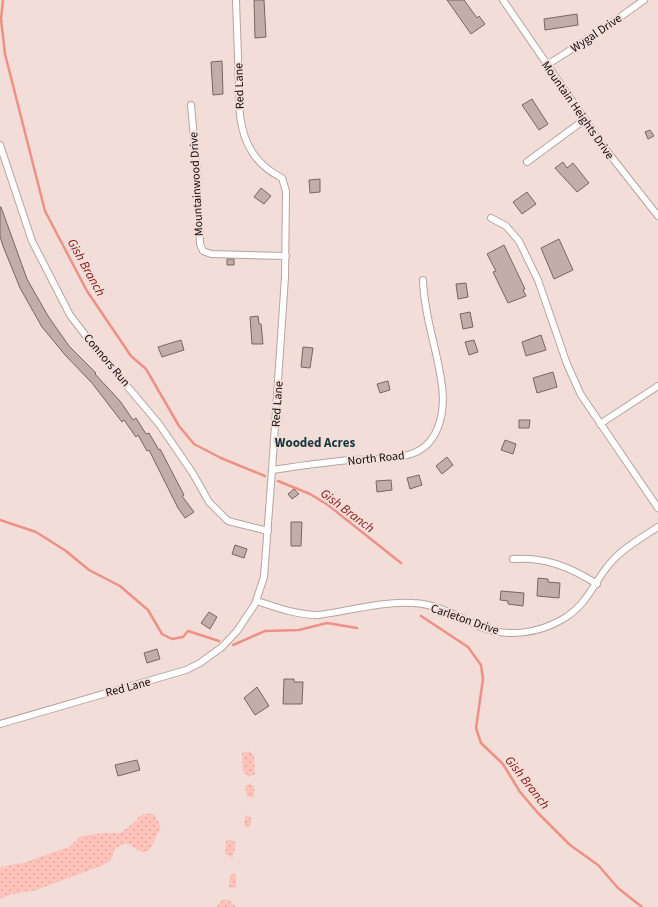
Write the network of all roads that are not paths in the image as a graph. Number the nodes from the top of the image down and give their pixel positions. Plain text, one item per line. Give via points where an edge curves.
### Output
1 (236, 0) edge
2 (503, 0) edge
3 (644, 0) edge
4 (547, 64) junction
5 (191, 105) dead end
6 (584, 120) junction
7 (0, 145) edge
8 (528, 162) dead end
9 (658, 216) edge
10 (491, 218) dead end
11 (286, 256) junction
12 (422, 280) dead end
13 (658, 386) edge
14 (600, 424) junction
15 (272, 470) junction
16 (658, 508) edge
17 (658, 527) edge
18 (268, 531) junction
19 (513, 559) dead end
20 (597, 584) junction
21 (257, 601) junction
22 (0, 724) edge

1 - 11 street, Red Lane via 242,132 250,151 259,163 282,178 286,191
2 - 4 street, Mountain Heights Drive
3 - 4 street, Wygal Drive
4 - 6 street, Mountain Heights Drive
5 - 11 street, Mountainwood Drive via 201,248 211,254
6 - 8 street
6 - 9 street, Mountain Heights Drive
7 - 18 street, Connors Run via 32,241 70,315 159,424 209,502 228,521
10 - 14 street via 512,232 526,254 538,280 572,378
11 - 15 street, Red Lane
12 - 15 street, North Road via 425,310 443,394 440,423 432,439 421,449 404,456 316,463
13 - 14 street
14 - 16 street
15 - 18 street, Red Lane
17 - 20 street, Carleton Drive via 614,559
18 - 21 street, Red Lane via 264,577
19 - 20 street via 527,558 554,562
20 - 21 street, Carleton Drive via 580,606 563,619 539,630 514,633 493,630 441,609 413,603 307,615 295,614
21 - 22 street, Red Lane via 246,619 222,647 193,666 168,676

